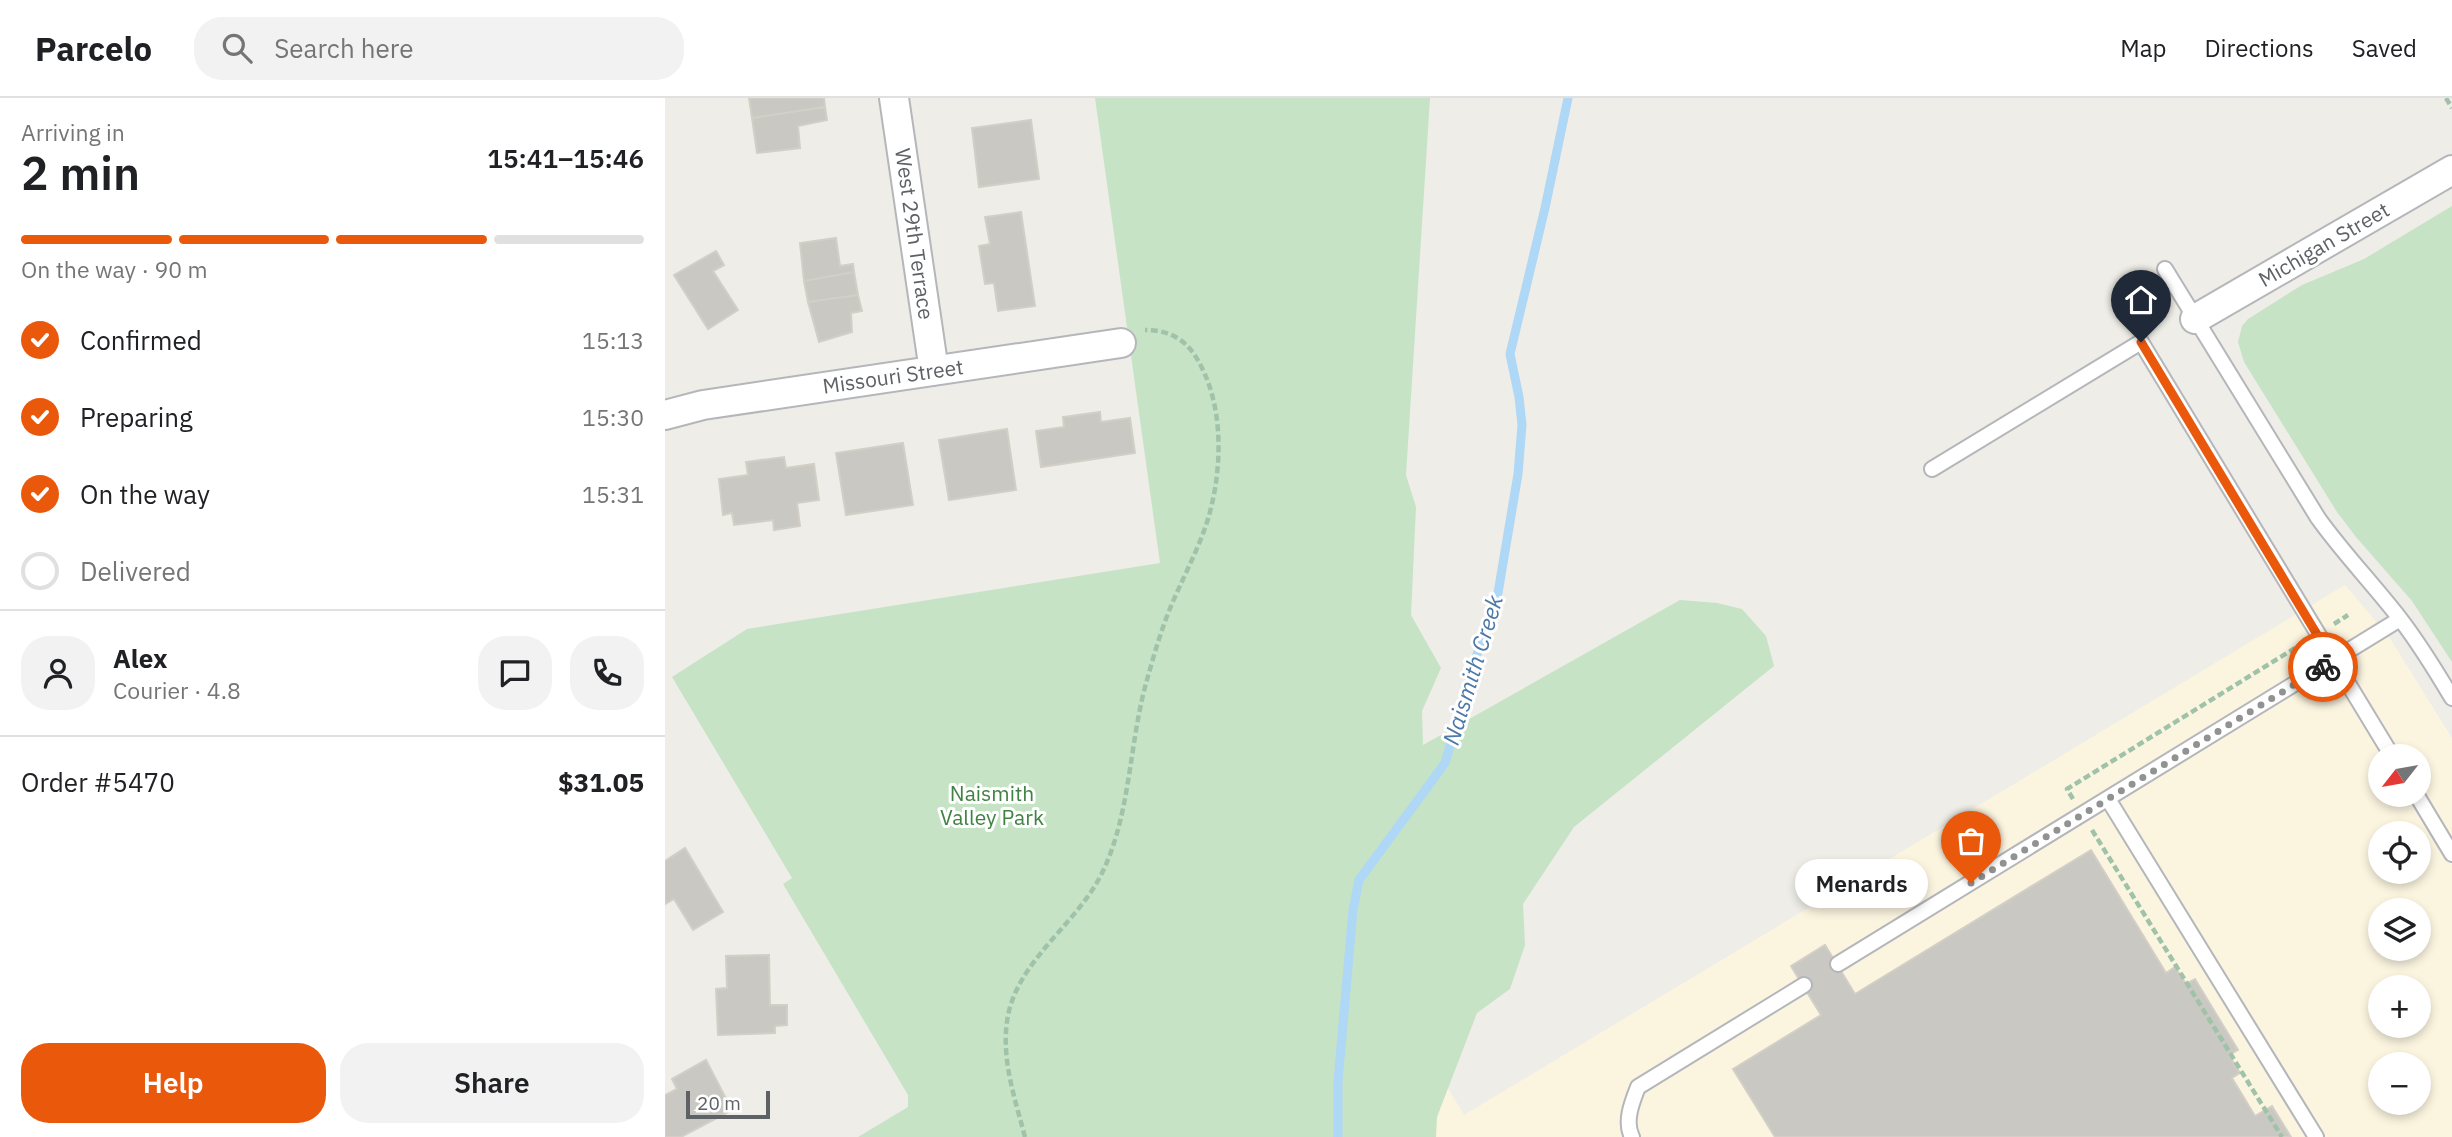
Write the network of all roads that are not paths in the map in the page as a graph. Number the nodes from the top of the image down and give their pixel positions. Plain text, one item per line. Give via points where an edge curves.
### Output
1 (894, 98) edge
2 (2452, 170) edge
3 (2165, 270) dead end
4 (2195, 319) junction
5 (1121, 343) road end
6 (934, 371) junction
7 (667, 410) edge
8 (1932, 469) dead end
9 (2400, 620) junction
10 (2333, 661) junction
11 (2452, 698) edge
12 (2385, 744) edge
13 (2108, 799) junction
14 (2424, 807) edge
15 (2452, 854) edge
16 (1838, 964) dead end
17 (1804, 985) dead end
18 (1632, 1137) edge
19 (2316, 1137) edge

1 - 6 street, West 29th Terrace
2 - 4 street, Michigan Street
3 - 4 lane
4 - 9 lane via 2318,518
5 - 6 street, Missouri Street
6 - 7 street, Missouri Street
8 - 10 lane via 2141,342
9 - 10 lane
9 - 11 lane
10 - 12 lane
10 - 13 lane
13 - 16 lane
13 - 19 lane
14 - 15 lane
17 - 18 lane via 1638,1087 1631,1105

